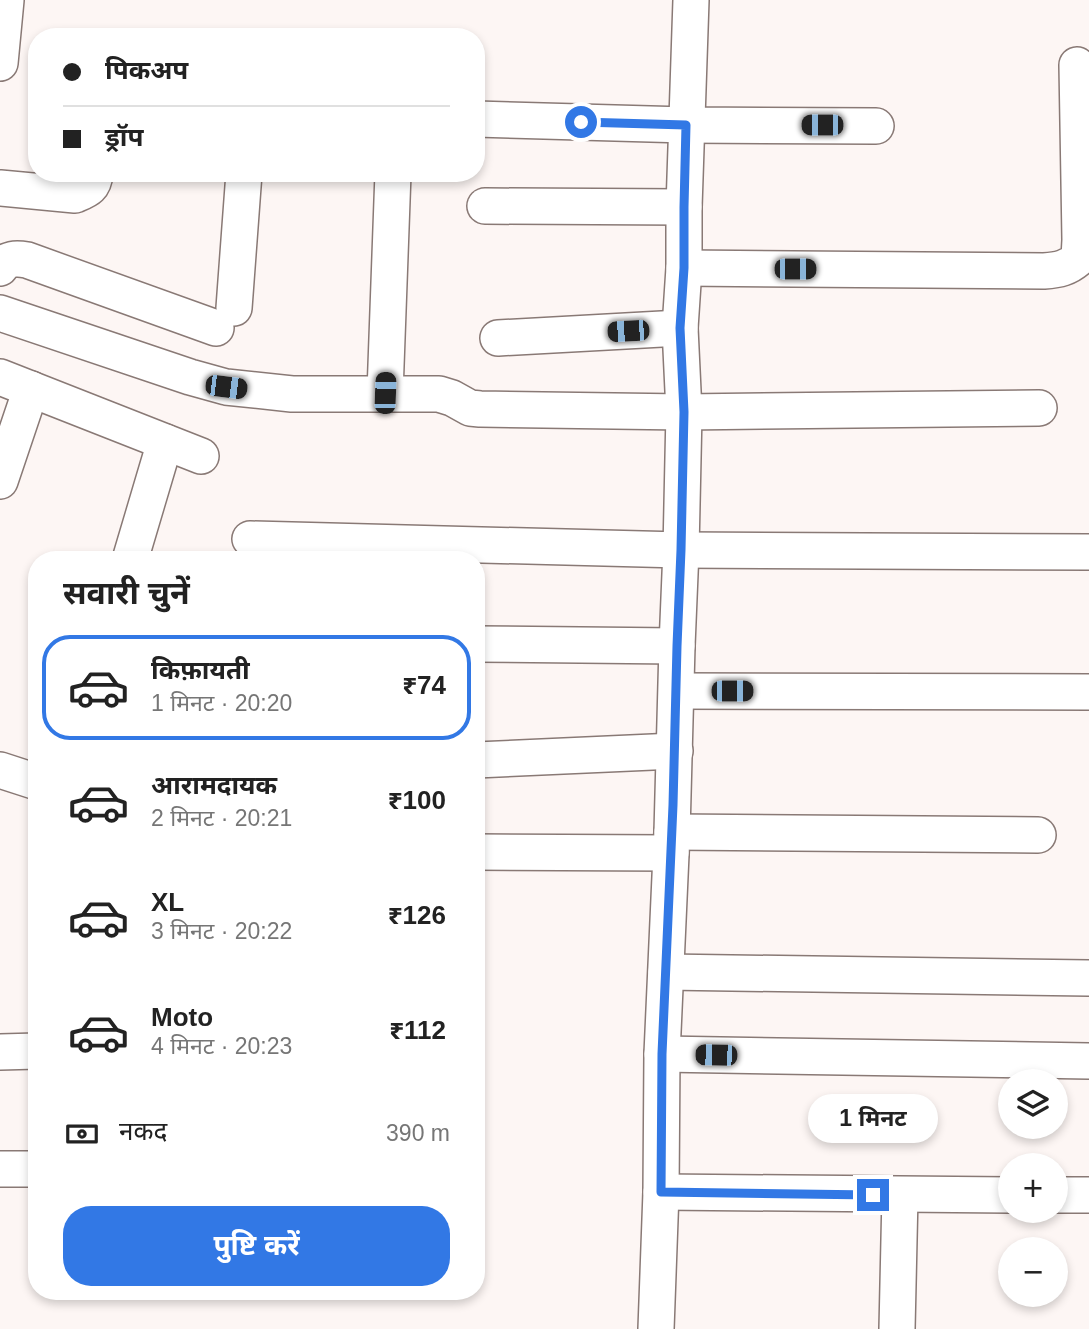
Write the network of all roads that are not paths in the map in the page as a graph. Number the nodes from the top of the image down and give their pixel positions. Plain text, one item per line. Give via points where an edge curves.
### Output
1 (691, 0) edge
2 (3, 15) edge
3 (0, 63) edge
4 (1077, 65) dead end
5 (485, 119) edge
6 (686, 125) junction
7 (876, 126) dead end
8 (1084, 137) edge
9 (94, 182) edge
10 (243, 182) edge
11 (393, 182) edge
12 (0, 188) edge
13 (485, 206) dead end
14 (684, 207) junction
15 (0, 268) edge
16 (684, 268) junction
17 (0, 313) edge
18 (680, 328) junction
19 (498, 338) dead end
20 (15, 383) edge
21 (385, 393) junction
22 (1039, 408) dead end
23 (684, 412) junction
24 (166, 442) junction
25 (201, 456) dead end
26 (0, 481) edge
27 (250, 540) dead end
28 (681, 550) junction
29 (133, 551) edge
30 (1089, 552) edge
31 (485, 644) edge
32 (677, 646) junction
33 (677, 691) junction
34 (1089, 692) edge
35 (675, 751) junction
36 (485, 760) edge
37 (0, 770) edge
38 (28, 779) edge
39 (1038, 835) dead end
40 (672, 843) junction
41 (485, 852) edge
42 (666, 972) junction
43 (1089, 978) edge
44 (28, 1051) edge
45 (0, 1052) edge
46 (662, 1054) junction
47 (1089, 1061) edge
48 (0, 1169) edge
49 (28, 1169) edge
50 (661, 1192) junction
51 (900, 1195) junction
52 (998, 1195) edge
53 (1068, 1195) edge
54 (1089, 1195) edge
55 (656, 1329) edge
56 (897, 1329) edge

1 - 6 street
2 - 3 street
4 - 8 street
5 - 6 street
6 - 7 street
6 - 14 street
8 - 16 street via 1079,258 1059,270
9 - 12 street via 75,195
10 - 15 street via 225,318 27,260 8,260
11 - 21 street
13 - 14 street
14 - 16 street
16 - 18 street
17 - 21 street via 226,387 292,394
18 - 19 street
18 - 23 street
20 - 24 street
20 - 26 street
21 - 23 street via 439,394 481,409
22 - 23 street
23 - 28 street
24 - 25 street
24 - 29 street
27 - 28 street
28 - 30 street
28 - 32 street
31 - 32 street
32 - 33 street
33 - 34 street
33 - 35 street
35 - 36 street
35 - 40 street
37 - 38 street
39 - 40 street
40 - 41 street
40 - 42 street
42 - 43 street
42 - 46 street
44 - 45 street
46 - 47 street
46 - 50 street
48 - 49 street
50 - 51 street
50 - 55 street
51 - 52 street
51 - 56 street
53 - 54 street

